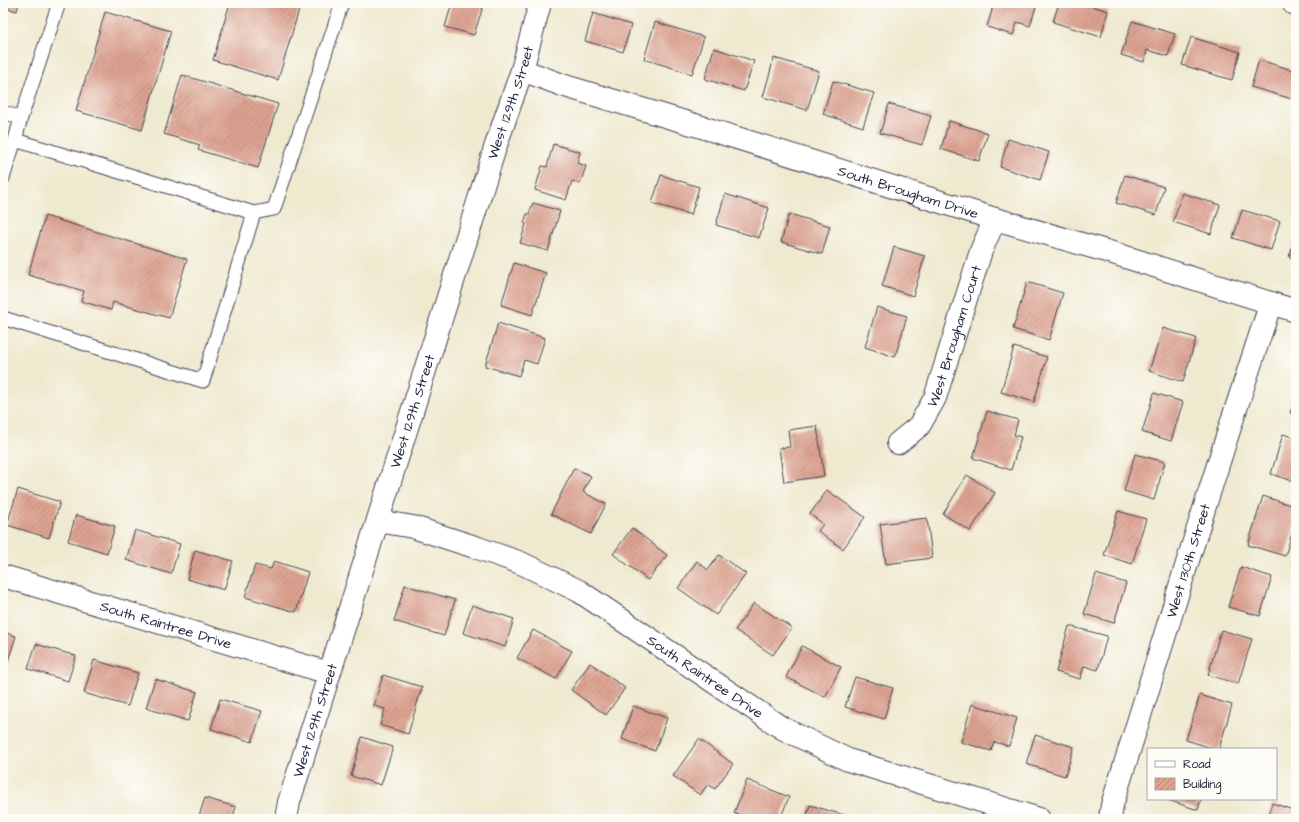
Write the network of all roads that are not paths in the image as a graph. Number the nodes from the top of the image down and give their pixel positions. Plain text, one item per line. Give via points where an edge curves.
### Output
1 (59, 3) edge
2 (342, 3) edge
3 (540, 3) edge
4 (522, 70) junction
5 (3, 112) edge
6 (21, 118) junction
7 (15, 140) junction
8 (3, 178) edge
9 (254, 213) junction
10 (995, 219) junction
11 (1271, 303) junction
12 (1296, 311) edge
13 (3, 318) edge
14 (898, 443) dead end
15 (378, 521) junction
16 (3, 576) edge
17 (329, 674) junction
18 (286, 819) edge
19 (1039, 819) edge
20 (1110, 819) edge

1 - 6 lane
2 - 9 lane via 274,209
3 - 4 street, West 129th Street
4 - 10 street, South Brougham Drive via 565,86
4 - 15 street, West 129th Street
5 - 6 lane
6 - 7 lane
7 - 8 lane
7 - 9 lane
9 - 13 lane via 203,381
10 - 11 street, South Brougham Drive
10 - 14 street, West Brougham Court via 982,251 936,398 919,426
11 - 12 street, South Brougham Drive
11 - 20 street, West 130th Street via 1112,805
15 - 17 street, West 129th Street
15 - 19 street, South Raintree Drive via 413,527 486,550 521,563 579,591 782,728 848,760
16 - 17 street, South Raintree Drive
17 - 18 street, West 129th Street

